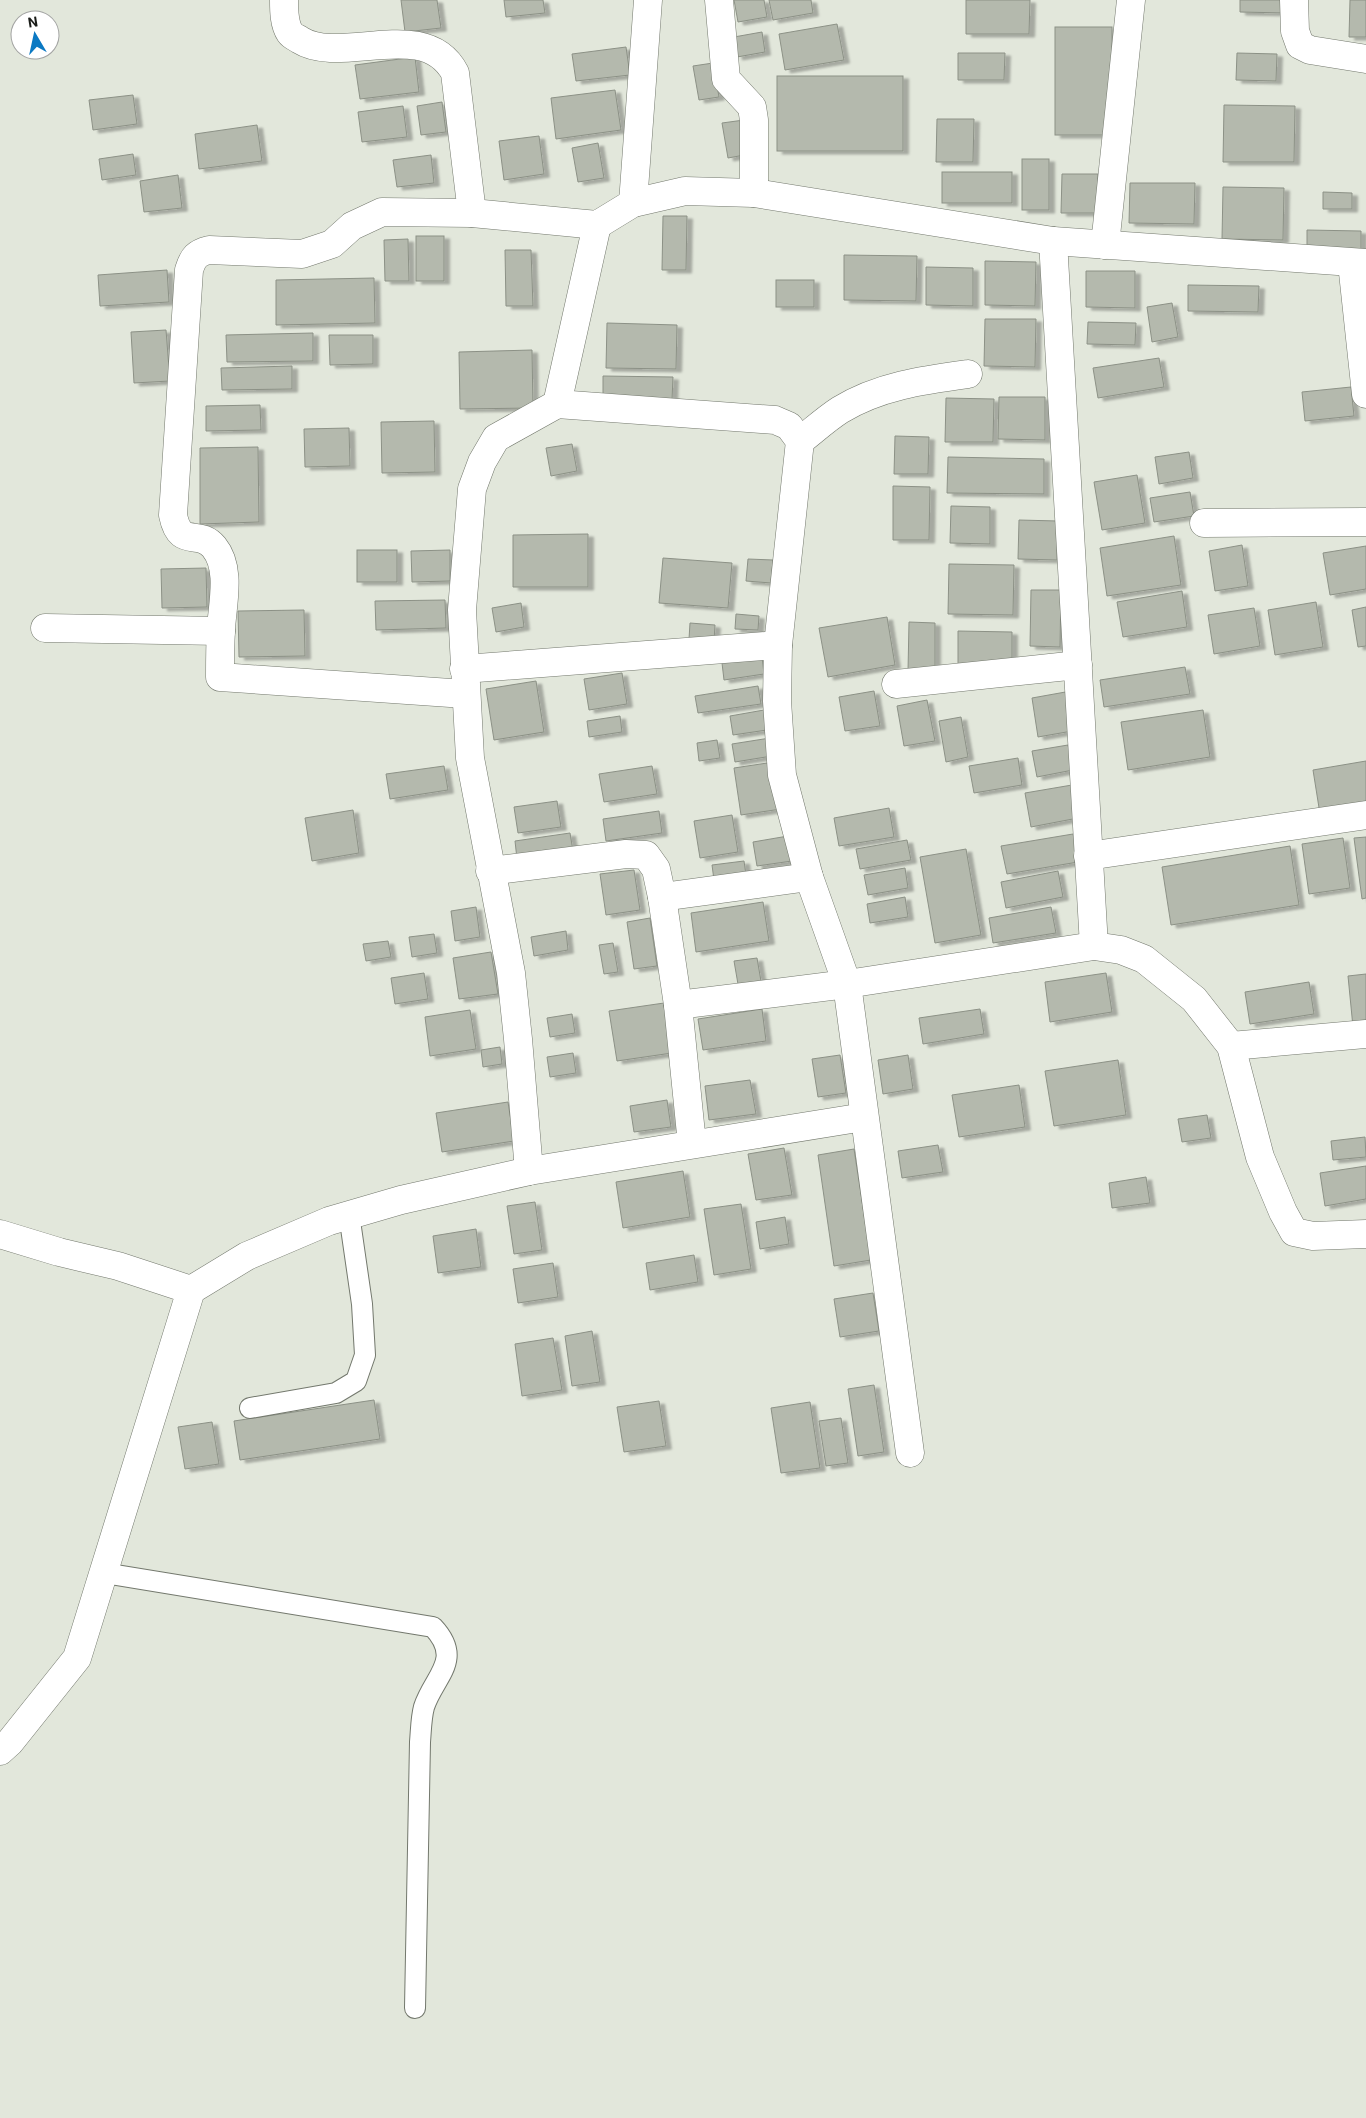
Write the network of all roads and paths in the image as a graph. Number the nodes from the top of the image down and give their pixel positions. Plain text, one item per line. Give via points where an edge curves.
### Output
1 (284, 0) edge
2 (648, 0) edge
3 (719, 0) edge
4 (1131, 0) edge
5 (1294, 0) edge
6 (1366, 59) edge
7 (754, 193) junction
8 (633, 203) junction
9 (472, 213) junction
10 (597, 225) junction
11 (1053, 241) junction
12 (1105, 245) junction
13 (1359, 263) edge
14 (968, 374) dead end
15 (1366, 394) edge
16 (557, 404) junction
17 (800, 441) junction
18 (1366, 522) edge
19 (1204, 523) dead end
20 (45, 628) dead end
21 (221, 631) junction
22 (778, 645) junction
23 (1078, 665) junction
24 (464, 682) junction
25 (896, 684) dead end
26 (1366, 815) edge
27 (1088, 856) junction
28 (490, 872) junction
29 (809, 877) junction
30 (662, 898) junction
31 (1094, 946) junction
32 (847, 984) junction
33 (678, 1005) junction
34 (1366, 1034) edge
35 (1231, 1046) junction
36 (864, 1117) junction
37 (692, 1144) junction
38 (529, 1171) junction
39 (349, 1214) junction
40 (0, 1234) edge
41 (1366, 1234) edge
42 (192, 1290) junction
43 (250, 1408) dead end
44 (910, 1453) dead end
45 (104, 1573) junction
46 (0, 1751) edge
47 (415, 2008) dead end

1 - 9 street via 284,17 291,34 305,43 331,47 415,45 437,52 449,62 455,73
2 - 8 street
3 - 7 street via 726,79 752,107
4 - 12 street
5 - 6 street via 1295,31 1300,45 1310,50
7 - 8 street via 685,191
7 - 11 street
8 - 10 street
9 - 10 street
9 - 21 street via 382,212 352,226 332,244 302,254 209,250 192,260 173,515 175,528 182,535 207,540 221,560 225,586
10 - 16 street
11 - 12 street
11 - 23 street
12 - 13 street
13 - 15 street
14 - 17 street via 880,390 839,410
16 - 17 street via 775,420 790,426
16 - 24 street via 496,438 472,489 462,610
17 - 22 street
18 - 19 street
20 - 21 street
21 - 24 street via 220,677
22 - 24 street
22 - 29 street via 777,701 782,775
23 - 25 street
23 - 27 street
24 - 28 street via 470,758
26 - 27 street
27 - 31 street
28 - 30 street via 640,853 646,855 656,869
28 - 38 street via 511,973
29 - 30 street
29 - 32 street
30 - 33 street
31 - 32 street
31 - 35 street via 1121,950 1144,959 1194,999
32 - 33 street
32 - 36 street
33 - 37 street
34 - 35 street
35 - 41 street via 1260,1157 1294,1232 1313,1236
36 - 37 street
36 - 44 street
37 - 38 street
38 - 39 street
39 - 42 street via 247,1256
39 - 43 lane via 362,1304 365,1355 356,1381 336,1393
40 - 42 street
42 - 45 street
45 - 46 street via 77,1658
45 - 47 lane via 433,1627 443,1638 447,1652 443,1672 424,1708 420,1742

